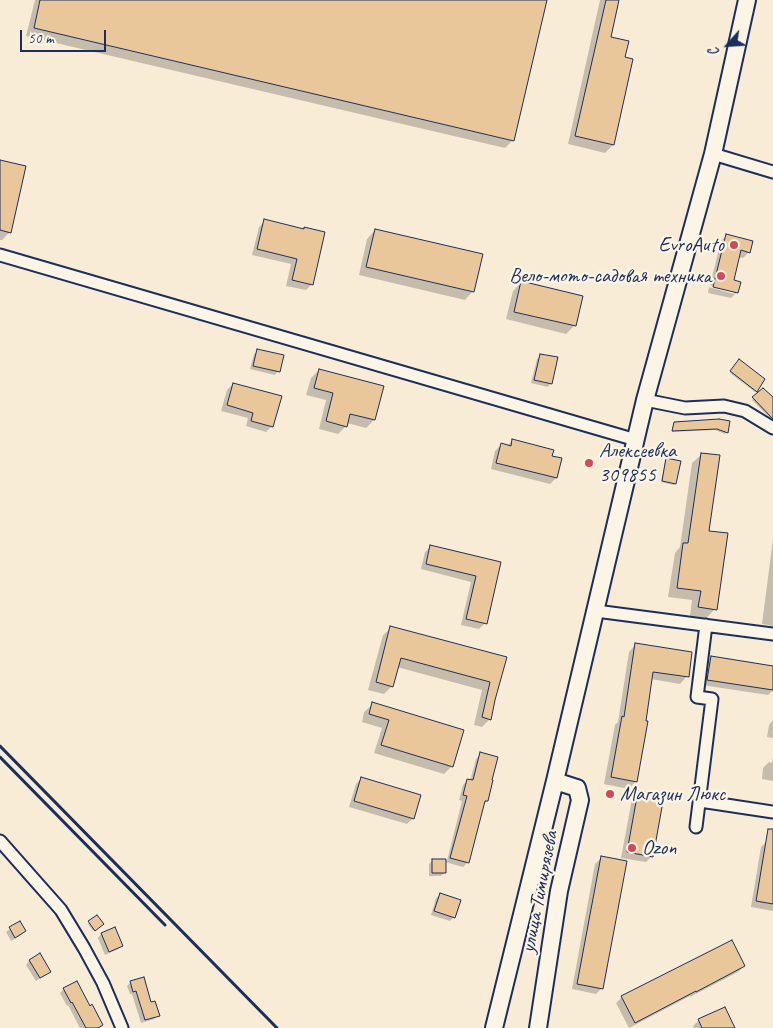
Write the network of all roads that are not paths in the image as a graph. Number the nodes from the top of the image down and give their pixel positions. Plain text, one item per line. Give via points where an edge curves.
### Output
1 (747, 0) edge
2 (714, 154) junction
3 (773, 172) edge
4 (0, 255) edge
5 (645, 400) junction
6 (773, 428) edge
7 (636, 440) junction
8 (596, 611) junction
9 (706, 625) junction
10 (773, 634) edge
11 (555, 781) junction
12 (700, 801) junction
13 (773, 812) edge
14 (696, 827) dead end
15 (0, 841) edge
16 (122, 1028) edge
17 (494, 1028) edge
18 (538, 1028) edge

1 - 2 main road
2 - 3 street
2 - 5 main road
4 - 7 street
5 - 6 street via 685,408 724,406 745,410
5 - 7 main road
7 - 8 main road
8 - 9 street
8 - 11 main road
9 - 10 street
9 - 12 street via 696,697 712,699
11 - 17 main road
11 - 18 main road, улица Тимирязева via 577,788 580,800 558,890
12 - 13 street
12 - 14 street
15 - 16 street via 61,910 103,983

